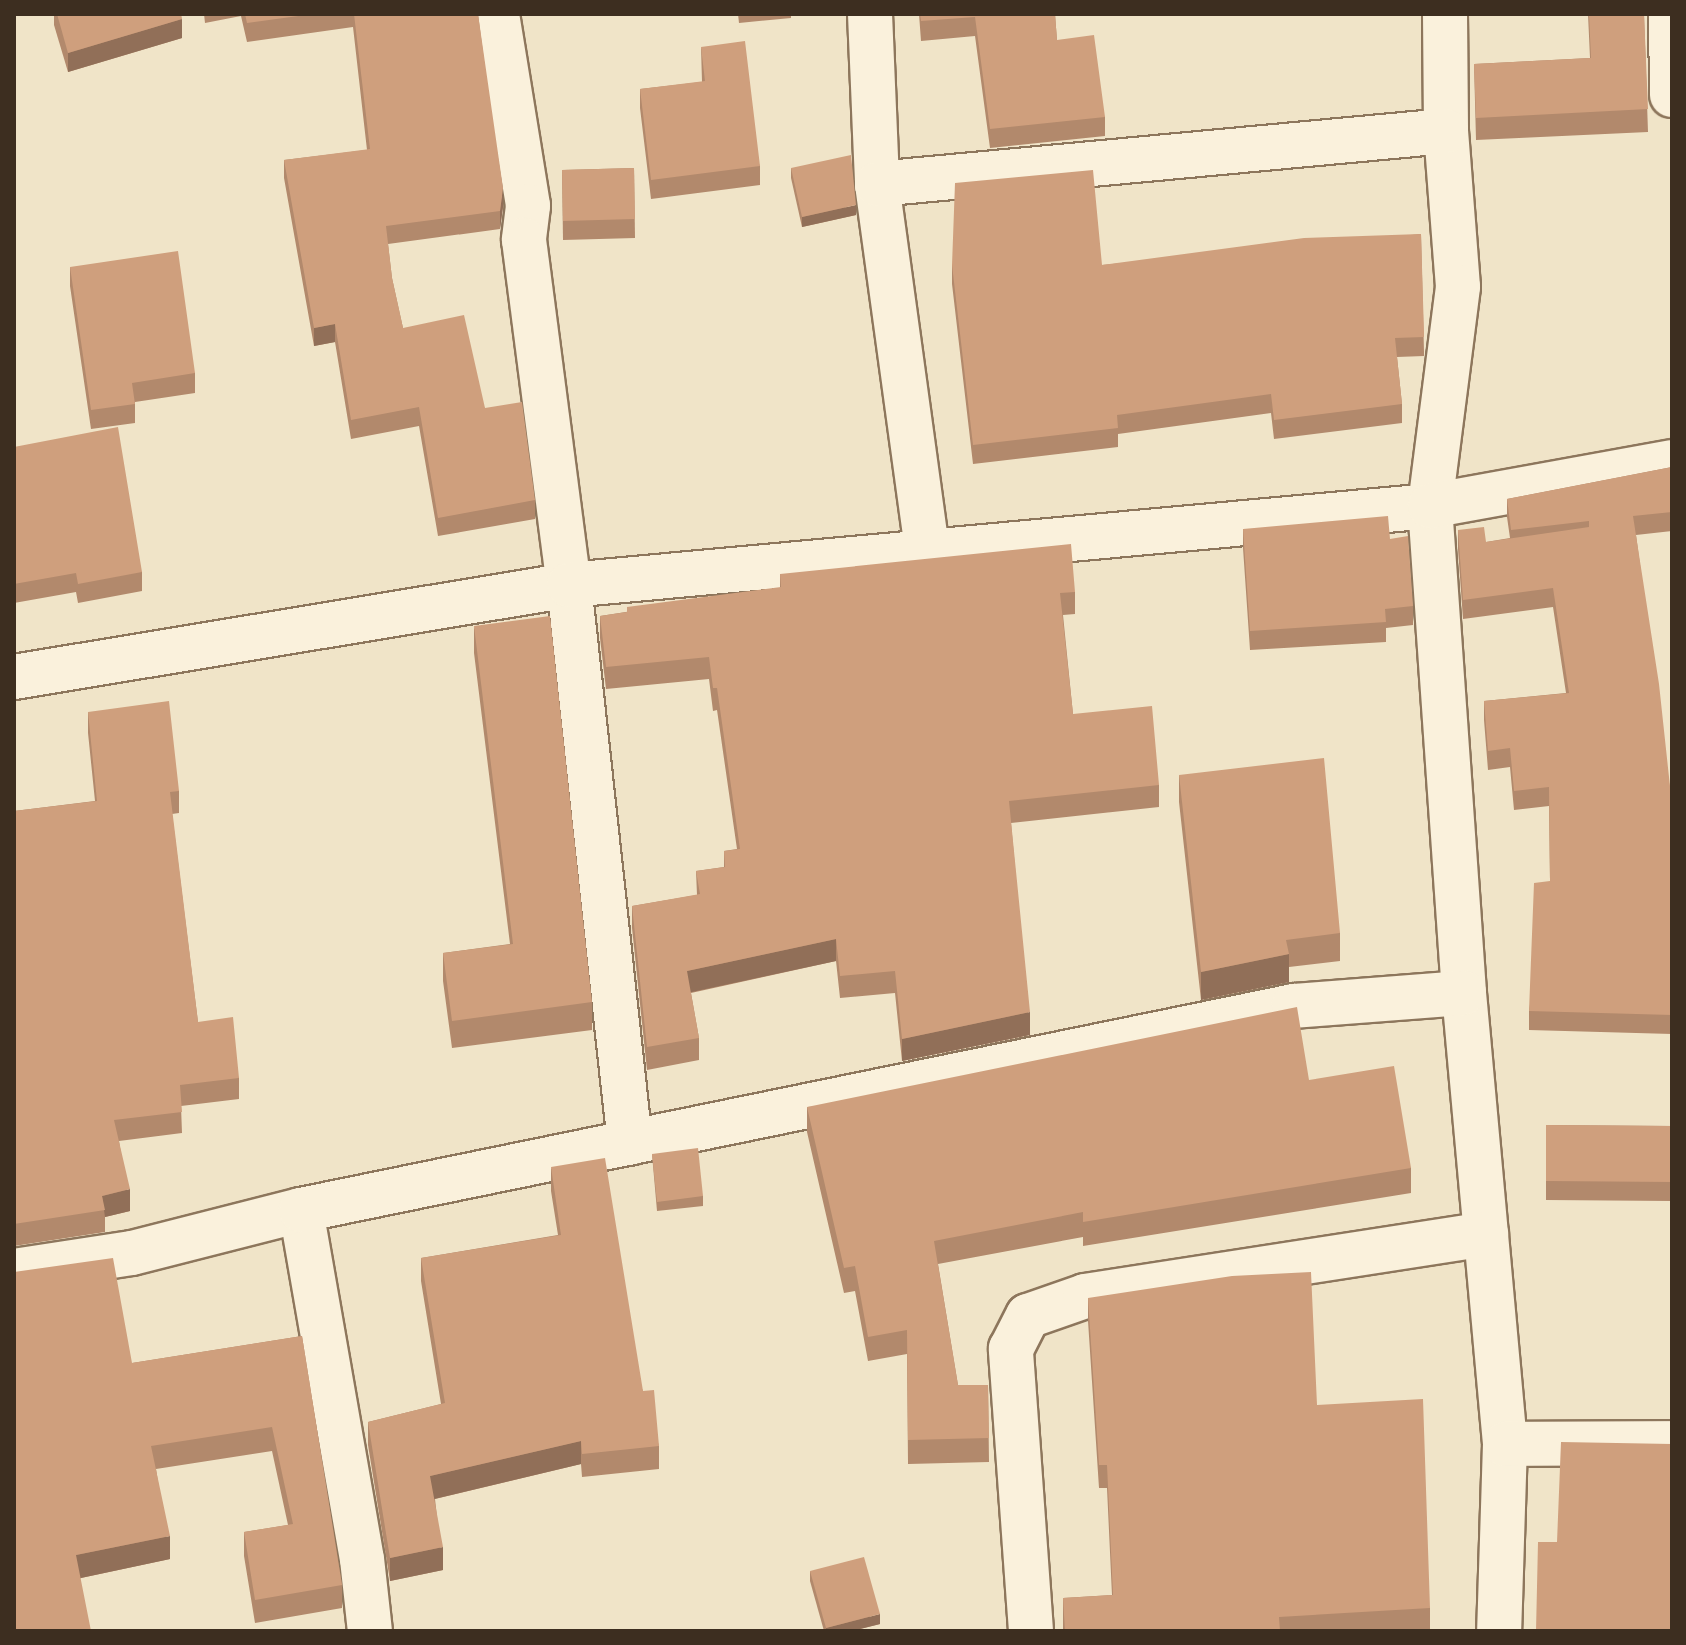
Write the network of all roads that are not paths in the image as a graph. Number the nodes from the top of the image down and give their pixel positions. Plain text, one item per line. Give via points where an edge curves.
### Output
1 (497, 14) edge
2 (870, 14) edge
3 (1445, 14) edge
4 (1671, 14) edge
5 (1672, 95) edge
6 (1446, 131) junction
7 (877, 184) junction
8 (1672, 462) edge
9 (1430, 506) junction
10 (927, 549) junction
11 (569, 585) junction
12 (14, 677) edge
13 (1464, 993) junction
14 (630, 1143) junction
15 (301, 1210) junction
16 (1486, 1234) junction
17 (14, 1271) edge
18 (1672, 1443) edge
19 (1505, 1444) junction
20 (370, 1631) edge
21 (1031, 1631) edge
22 (1499, 1631) edge

1 - 11 street via 528,206 524,240
2 - 7 street
3 - 6 street
4 - 5 street
6 - 7 street
6 - 9 street via 1458,287
7 - 10 street
8 - 9 street
9 - 10 street
9 - 13 street
10 - 11 street
11 - 12 street
11 - 14 street
13 - 14 street via 1294,1006
13 - 16 street
14 - 15 street
15 - 17 street via 132,1253
15 - 20 street
16 - 19 street
16 - 21 street via 1085,1296 1028,1316 1011,1349
18 - 19 street
19 - 22 street

